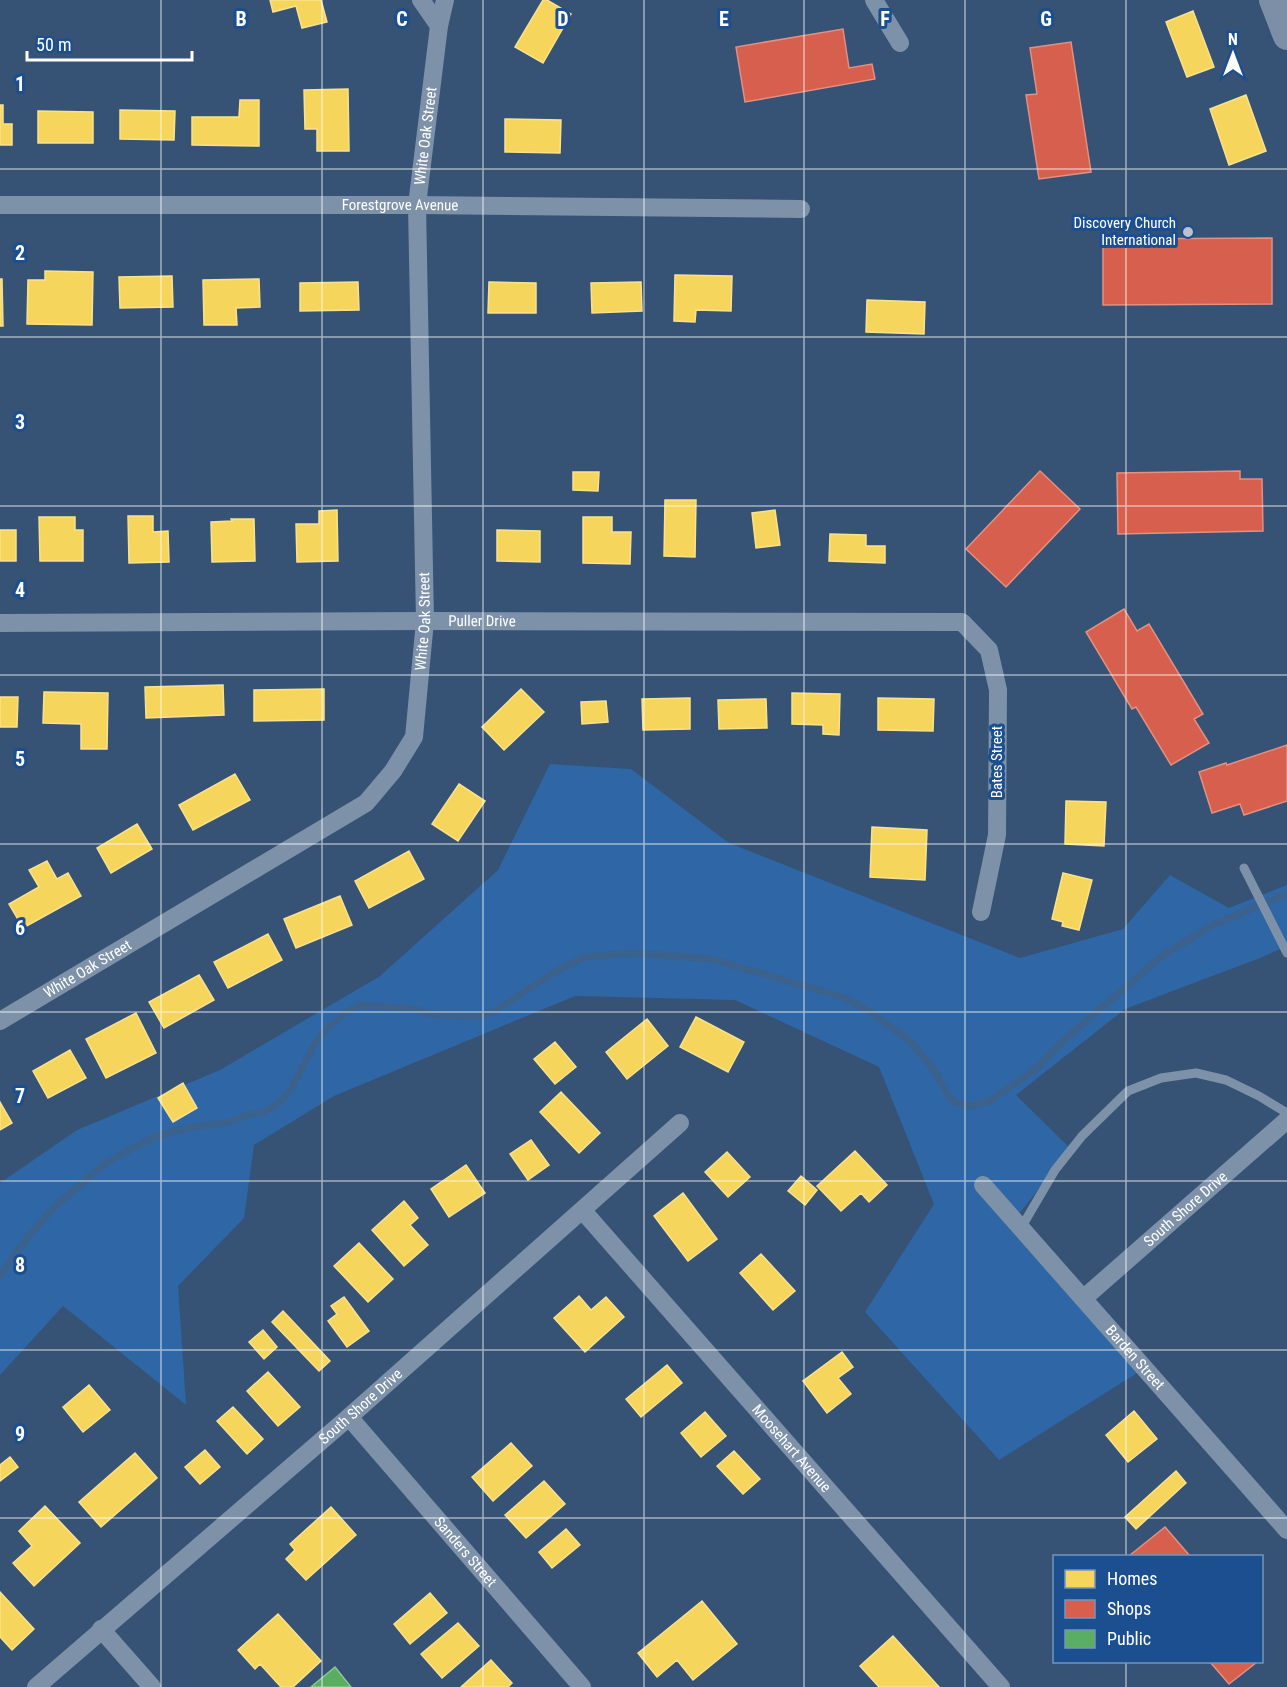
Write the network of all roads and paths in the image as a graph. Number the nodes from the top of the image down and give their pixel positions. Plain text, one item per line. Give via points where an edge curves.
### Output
1 (421, 0) edge
2 (445, 0) edge
3 (874, 0) edge
4 (1273, 0) edge
5 (439, 26) junction
6 (1287, 36) edge
7 (900, 42) dead end
8 (0, 205) edge
9 (417, 206) junction
10 (801, 209) dead end
11 (425, 621) junction
12 (962, 622) joint
13 (0, 623) edge
14 (1244, 868) dead end
15 (981, 912) dead end
16 (1287, 952) edge
17 (0, 1021) edge
18 (1287, 1113) edge
19 (1287, 1120) edge
20 (680, 1122) dead end
21 (983, 1185) dead end
22 (583, 1210) junction
23 (1021, 1228) junction
24 (1084, 1298) junction
25 (349, 1417) junction
26 (1287, 1530) edge
27 (101, 1629) junction
28 (36, 1687) edge
29 (152, 1687) edge
30 (582, 1687) edge
31 (1001, 1687) edge

1 - 5 street
2 - 5 street, White Oak Street
3 - 7 street
4 - 6 main road
5 - 9 street, White Oak Street
8 - 9 street, Forestgrove Avenue
9 - 10 street, Forestgrove Avenue
9 - 11 street, White Oak Street
11 - 12 street, Puller Drive
11 - 13 street, Puller Drive
11 - 17 street, White Oak Street via 414,737 393,771 366,803
12 - 15 street, Bates Street via 989,650 998,690 997,835
14 - 16 lane
18 - 23 lane via 1226,1080 1196,1073 1161,1078 1128,1091 1076,1143
19 - 24 street, South Shore Drive
20 - 22 street, South Shore Drive
21 - 23 street, Barden Street
22 - 25 street, South Shore Drive
22 - 31 street, Moosehart Avenue
23 - 24 street, Barden Street
24 - 26 street, Barden Street
25 - 27 street, South Shore Drive
25 - 30 street, Sanders Street
27 - 28 street, South Shore Drive
27 - 29 street

